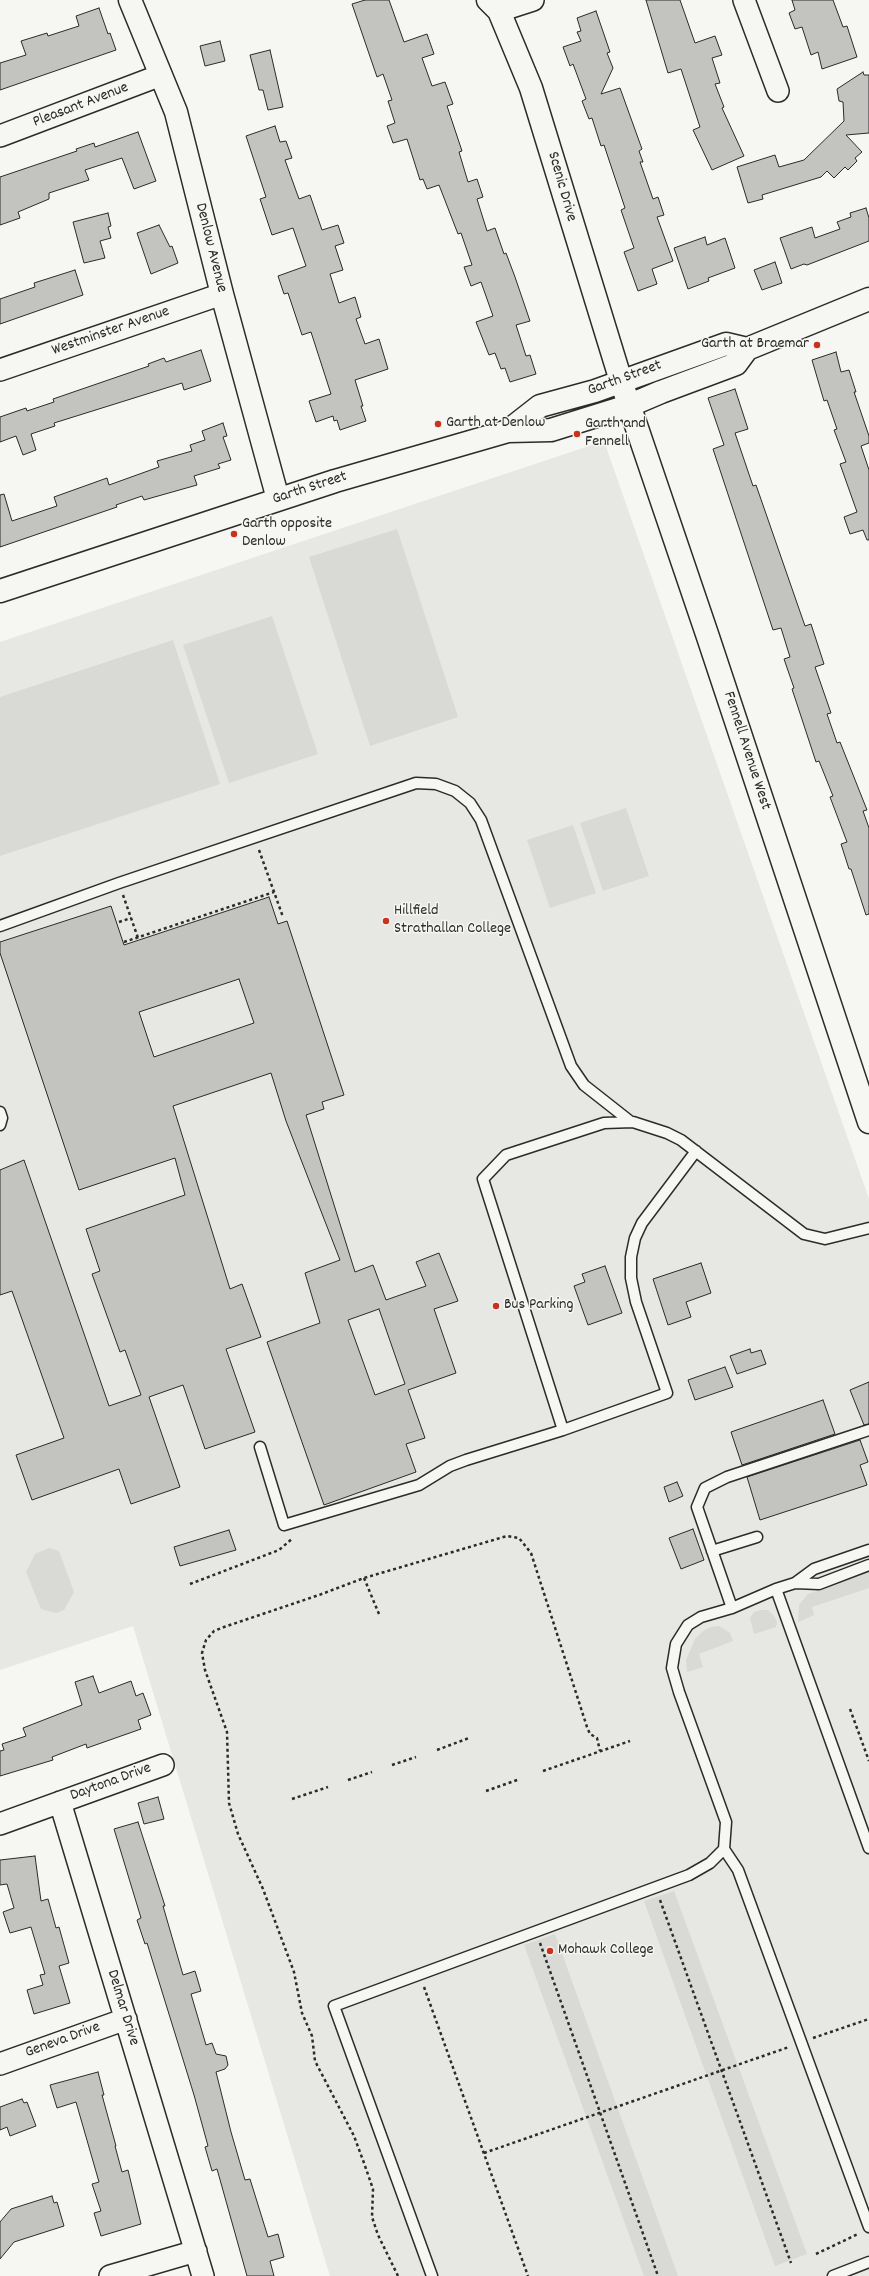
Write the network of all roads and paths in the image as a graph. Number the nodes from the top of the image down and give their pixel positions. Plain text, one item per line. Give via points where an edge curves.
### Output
1 (130, 0) edge
2 (533, 0) edge
3 (744, 0) edge
4 (493, 6) edge
5 (161, 75) junction
6 (778, 91) dead end
7 (0, 136) edge
8 (222, 294) junction
9 (869, 299) edge
10 (747, 349) junction
11 (0, 370) edge
12 (621, 381) junction
13 (628, 406) junction
14 (508, 431) junction
15 (278, 499) junction
16 (0, 591) edge
17 (255, 837) junction
18 (119, 883) junction
19 (274, 892) junction
20 (283, 917) dead end
21 (131, 918) junction
22 (119, 922) dead end
23 (0, 926) edge
24 (138, 938) junction
25 (124, 942) dead end
26 (0, 1112) edge
27 (631, 1122) junction
28 (869, 1122) edge
29 (0, 1125) edge
30 (696, 1151) junction
31 (869, 1228) edge
32 (563, 1430) junction
33 (869, 1430) edge
34 (260, 1447) dead end
35 (296, 1535) dead end
36 (757, 1537) dead end
37 (712, 1550) junction
38 (869, 1550) edge
39 (869, 1565) edge
40 (364, 1578) junction
41 (795, 1583) junction
42 (190, 1584) dead end
43 (776, 1589) junction
44 (732, 1608) junction
45 (380, 1614) dead end
46 (850, 1709) dead end
47 (469, 1738) dead end
48 (630, 1740) dead end
49 (437, 1750) dead end
50 (600, 1751) junction
51 (416, 1757) dead end
52 (869, 1761) edge
53 (163, 1765) dead end
54 (392, 1765) dead end
55 (543, 1771) dead end
56 (372, 1772) dead end
57 (520, 1779) dead end
58 (348, 1780) dead end
59 (328, 1787) dead end
60 (486, 1791) dead end
61 (292, 1799) dead end
62 (60, 1802) junction
63 (0, 1824) edge
64 (869, 1848) edge
65 (724, 1849) junction
66 (658, 1896) dead end
67 (539, 1939) dead end
68 (419, 1975) junction
69 (126, 2019) junction
70 (0, 2064) edge
71 (720, 2071) dead end
72 (600, 2112) junction
73 (484, 2153) junction
74 (866, 2229) edge
75 (196, 2251) junction
76 (816, 2254) dead end
77 (869, 2262) edge
78 (791, 2263) dead end
79 (110, 2276) edge
80 (203, 2276) edge
81 (398, 2276) edge
82 (432, 2276) edge
83 (528, 2276) edge
84 (658, 2276) edge
85 (833, 2276) edge

1 - 5 main road, Denlow Avenue
2 - 4 street
3 - 6 street
4 - 12 main road, Scenic Drive via 530,88 545,130
5 - 7 street, Pleasant Avenue
5 - 8 main road, Denlow Avenue via 176,112
8 - 11 street, Westminster Avenue
8 - 15 main road, Denlow Avenue
9 - 10 main road, Garth Street
10 - 12 main road, Garth Street via 726,344
10 - 13 main road, Garth Street via 736,364
12 - 13 main road, Fennell Avenue West
12 - 14 main road, Garth Street via 540,406
13 - 14 main road, Garth Street via 551,430
13 - 28 main road, Fennell Avenue West via 708,637
14 - 15 main road, Garth Street
15 - 16 main road, Garth Street
17 - 18 lane
17 - 19 path
17 - 27 lane via 416,783 436,784 455,791 470,803 481,820 571,1066 584,1085
18 - 21 path
18 - 23 lane
19 - 20 path
19 - 24 path
21 - 22 path
21 - 24 path
24 - 25 path
26 - 29 lane
27 - 30 lane via 667,1133
27 - 32 lane via 604,1123 506,1155 483,1179
30 - 31 lane via 804,1234 825,1239
30 - 32 lane via 642,1223 635,1238 631,1257 631,1278 636,1302 667,1393
32 - 34 lane via 450,1466 419,1485 284,1526
33 - 37 lane via 727,1476 705,1488 697,1507
35 - 42 path via 279,1550
36 - 37 lane
37 - 44 lane
38 - 41 lane via 814,1568
39 - 41 lane via 819,1584
40 - 45 path
40 - 50 path via 507,1536 518,1538 531,1553 587,1727 590,1734 597,1738
40 - 81 path via 214,1631 206,1640 202,1653 205,1670 227,1732 229,1803 238,1834 263,1889 294,1972 302,2013 312,2036 315,2061 354,2136 364,2163 373,2189 372,2217
41 - 43 lane
43 - 44 lane
43 - 64 lane
44 - 65 lane via 701,1617 688,1625 676,1644 672,1668 678,1692 726,1822
46 - 52 path
47 - 49 path
48 - 50 path
50 - 55 path
51 - 54 path
53 - 62 street, Daytona Drive
56 - 58 path
57 - 60 path
59 - 61 path
62 - 63 street
62 - 69 street, Delmar Drive
65 - 68 lane via 710,1863 689,1875
65 - 74 lane via 738,1870
66 - 78 path
67 - 72 path
68 - 73 path
68 - 82 lane via 334,2006
69 - 70 street, Geneva Drive
69 - 75 street, Delmar Drive
71 - 72 path
72 - 73 path
72 - 84 path
73 - 83 path
74 - 76 path
75 - 79 street
75 - 80 street, Delmar Drive
77 - 85 lane

